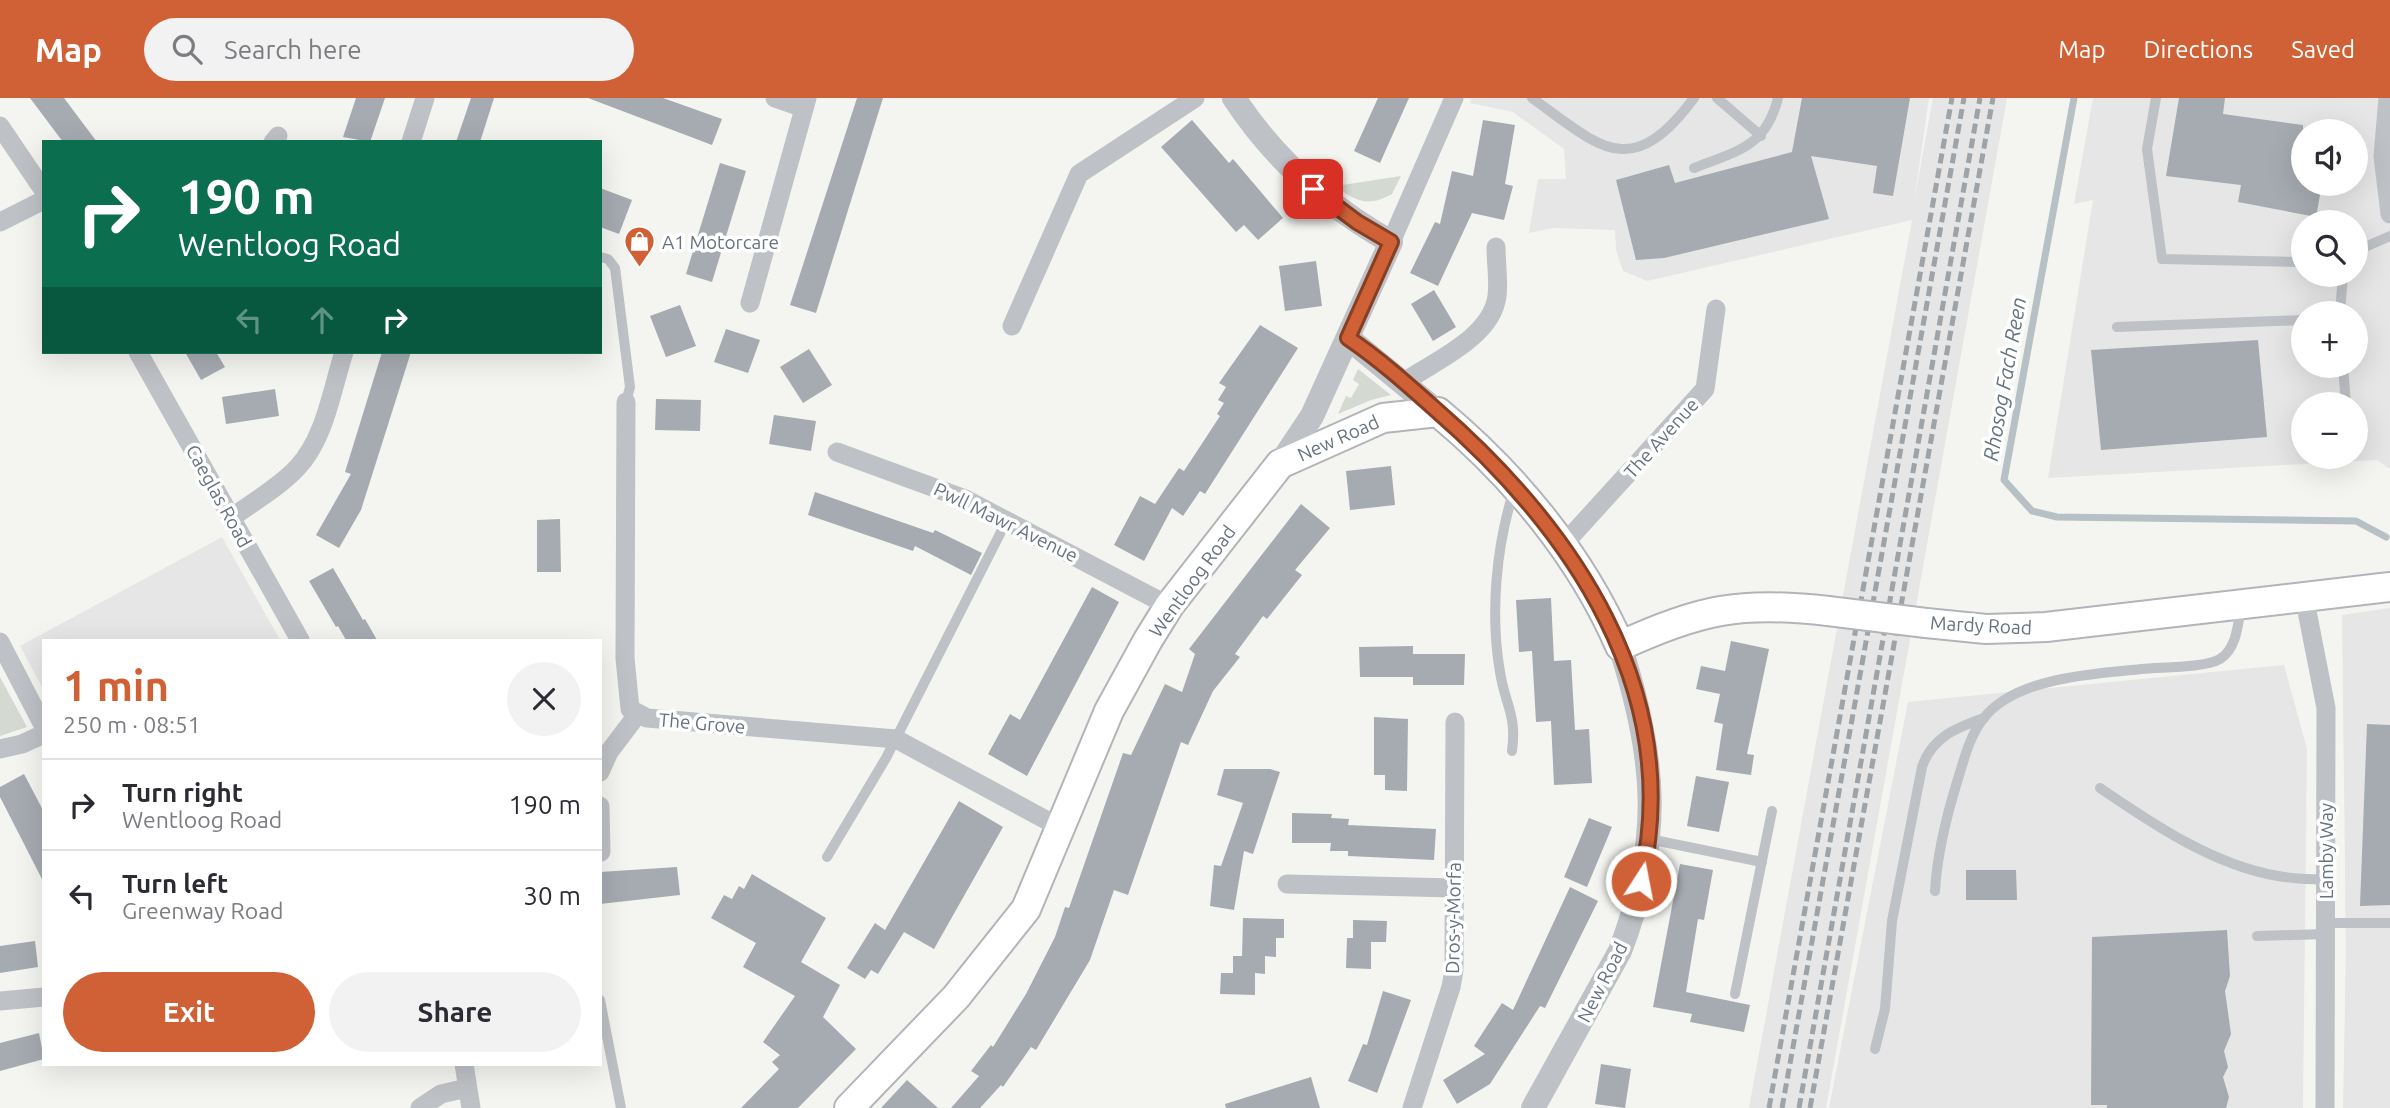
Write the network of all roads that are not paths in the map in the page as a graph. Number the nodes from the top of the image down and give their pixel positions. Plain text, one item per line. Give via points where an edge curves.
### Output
1 (425, 98) edge
2 (775, 98) edge
3 (1195, 98) edge
4 (1234, 98) edge
5 (1454, 98) edge
6 (1532, 98) edge
7 (1694, 98) edge
8 (1717, 98) edge
9 (1779, 98) edge
10 (2156, 98) edge
11 (2388, 98) edge
12 (806, 103) edge
13 (0, 126) edge
14 (1761, 136) junction
15 (412, 140) edge
16 (1695, 168) dead end
17 (42, 188) edge
18 (42, 201) edge
19 (2390, 214) edge
20 (0, 222) edge
21 (2390, 236) edge
22 (1391, 242) junction
23 (2368, 246) edge
24 (1496, 247) dead end
25 (602, 258) edge
26 (2291, 262) edge
27 (750, 303) dead end
28 (1716, 309) dead end
29 (2291, 320) edge
30 (1012, 326) dead end
31 (2117, 327) dead end
32 (1348, 338) junction
33 (139, 354) edge
34 (343, 354) edge
35 (1404, 382) junction
36 (626, 402) joint
37 (1438, 412) junction
38 (837, 452) dead end
39 (1280, 464) junction
40 (1515, 486) junction
41 (231, 518) junction
42 (1007, 520) junction
43 (1562, 546) junction
44 (2390, 587) edge
45 (2304, 596) junction
46 (1169, 606) junction
47 (2241, 606) junction
48 (299, 639) edge
49 (0, 642) edge
50 (1620, 646) junction
51 (637, 715) junction
52 (1984, 718) junction
53 (1455, 722) dead end
54 (42, 723) edge
55 (42, 735) edge
56 (897, 739) junction
57 (0, 749) edge
58 (1512, 751) dead end
59 (602, 768) edge
60 (2100, 788) dead end
61 (1772, 811) dead end
62 (1061, 828) junction
63 (1649, 839) junction
64 (827, 857) dead end
65 (1762, 862) junction
66 (2326, 880) junction
67 (1287, 884) dead end
68 (1454, 888) junction
69 (1935, 891) dead end
70 (2390, 923) edge
71 (2326, 928) junction
72 (2257, 936) dead end
73 (1735, 993) dead end
74 (42, 998) edge
75 (0, 1001) edge
76 (602, 1010) edge
77 (1875, 1049) dead end
78 (464, 1066) edge
79 (467, 1088) junction
80 (421, 1108) edge
81 (471, 1108) edge
82 (621, 1108) edge
83 (849, 1108) edge
84 (1412, 1108) edge
85 (1533, 1108) edge
86 (2325, 1108) edge

1 - 15 street
2 - 12 street
3 - 30 street via 1079,174
4 - 22 street via 1280,158 1306,182 1348,216
5 - 22 street, Wentloog Road
6 - 7 lane via 1594,142 1622,152 1647,144
8 - 14 lane
9 - 14 lane via 1773,119
10 - 26 lane via 2147,149 2162,259
11 - 19 street via 2383,156
12 - 27 street
13 - 17 street
14 - 16 lane via 1747,147
18 - 20 street
21 - 23 lane
22 - 32 street, Wentloog Road
24 - 35 street via 1497,297 1490,317 1475,334
25 - 36 lane via 615,268 631,387
28 - 43 street, The Avenue via 1705,389
29 - 31 lane
32 - 35 street, New Road
32 - 39 street, Wentloog Road via 1312,416
33 - 41 street, Caeglas Road
34 - 41 street via 321,425 299,466
35 - 37 street, New Road
36 - 51 street, The Grove via 626,700
37 - 39 main road, New Road via 1383,418
37 - 40 main road, New Road
38 - 42 street, Pwll Mawr Avenue via 932,485
39 - 46 main road, Wentloog Road
40 - 43 main road, New Road
40 - 58 lane via 1503,523 1496,611 1500,673 1514,717
41 - 48 street, Caeglas Road
42 - 46 street, Pwll Mawr Avenue
42 - 56 lane
43 - 50 main road, New Road via 1600,603
44 - 45 main road, Mardy Road
45 - 47 main road, Mardy Road
45 - 66 street, Lamby Way via 2326,708
46 - 62 main road, Wentloog Road via 1109,711
47 - 50 main road, Mardy Road, bridge via 2014,629 1780,606 1724,609 1674,623
47 - 52 lane via 2232,647 2212,663 2070,678 2009,697
49 - 54 street
50 - 63 street, New Road via 1647,745
51 - 56 street, The Grove
51 - 59 street
52 - 69 lane via 1971,740 1950,803
52 - 77 lane via 1947,733 1922,767 1892,921 1885,1009
53 - 68 street, Dros-y-Morfa
55 - 57 street
56 - 62 street, The Grove
56 - 64 lane
60 - 66 lane via 2220,858 2278,876
61 - 65 lane
62 - 83 main road, Wentloog Road via 1040,880 1008,935 956,997
63 - 65 lane
63 - 85 street, New Road via 1638,898 1619,951
65 - 73 lane
66 - 71 street, Lamby Way
67 - 68 street
68 - 84 street, Dros-y-Morfa via 1451,987
70 - 71 lane
71 - 72 lane
71 - 86 street, Lamby Way
74 - 75 street
76 - 82 lane
78 - 79 street
79 - 80 street via 440,1094
79 - 81 street

